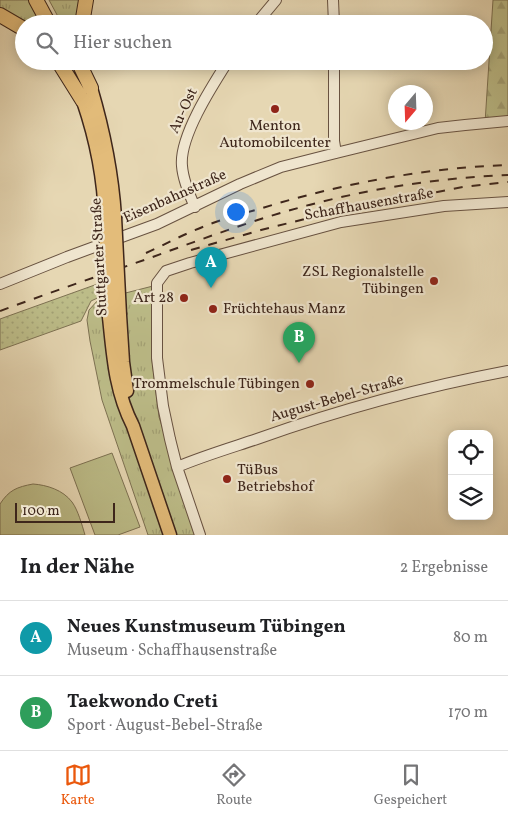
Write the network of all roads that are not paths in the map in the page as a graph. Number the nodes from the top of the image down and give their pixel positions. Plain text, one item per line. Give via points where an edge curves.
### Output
1 (36, 0) edge
2 (45, 0) edge
3 (86, 0) edge
4 (276, 0) edge
5 (333, 0) edge
6 (0, 15) edge
7 (44, 15) edge
8 (53, 15) edge
9 (84, 15) edge
10 (264, 15) edge
11 (334, 15) edge
12 (15, 24) edge
13 (64, 70) edge
14 (73, 70) edge
15 (82, 70) edge
16 (87, 70) edge
17 (222, 70) edge
18 (334, 70) edge
19 (91, 88) junction
20 (83, 101) junction
21 (508, 122) edge
22 (336, 153) junction
23 (508, 202) edge
24 (195, 207) junction
25 (110, 218) junction
26 (0, 284) edge
27 (508, 371) edge
28 (177, 467) junction
29 (170, 535) edge
30 (200, 535) edge

1 - 7 highway
2 - 8 highway
3 - 9 highway
4 - 10 street
5 - 11 street
6 - 12 highway
13 - 20 highway
14 - 20 highway
15 - 19 highway
16 - 19 highway
17 - 24 street, Au-Ost via 191,125 183,148 182,166
18 - 22 street
19 - 25 main road, Stuttgarter Straße via 111,170
20 - 25 main road, Stuttgarter Straße via 101,167
21 - 22 street, Eisenbahnstraße via 438,128
22 - 24 street, Eisenbahnstraße via 267,173
23 - 28 street, Schaffhausenstraße via 444,206 341,222 166,271 157,283 157,358 163,406
24 - 26 street, Eisenbahnstraße
25 - 29 main road, Stuttgarter Straße, bridge via 114,366 123,402
27 - 28 street, August-Bebel-Straße via 361,406
28 - 30 street

